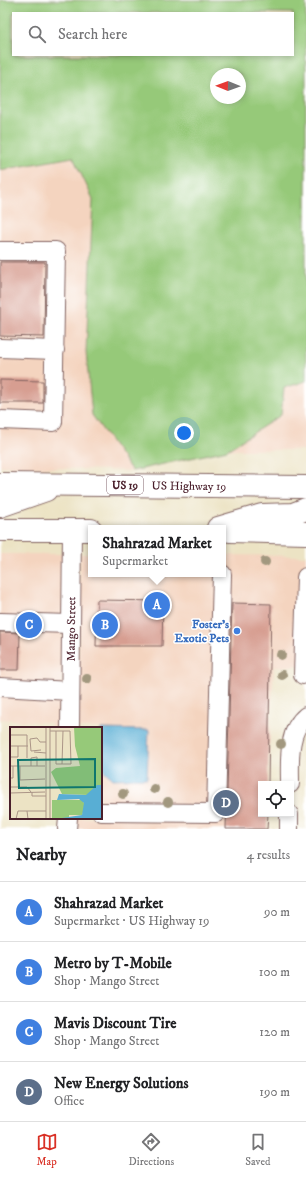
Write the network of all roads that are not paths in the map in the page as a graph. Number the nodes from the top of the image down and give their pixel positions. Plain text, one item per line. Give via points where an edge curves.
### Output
1 (0, 251) edge
2 (0, 348) edge
3 (54, 350) junction
4 (0, 420) edge
5 (0, 484) edge
6 (63, 484) junction
7 (306, 487) edge
8 (0, 506) edge
9 (306, 509) edge
10 (226, 526) edge
11 (0, 530) edge
12 (82, 530) edge
13 (226, 531) edge
14 (306, 533) edge
15 (222, 577) edge
16 (306, 577) edge
17 (0, 622) edge
18 (71, 624) junction
19 (303, 675) dead end
20 (0, 687) edge
21 (70, 691) junction
22 (306, 716) edge
23 (70, 727) edge
24 (290, 781) edge
25 (102, 812) edge
26 (289, 817) edge
27 (68, 819) edge
28 (67, 829) edge
29 (289, 829) edge

1 - 3 street via 56,251
2 - 3 street
3 - 4 street via 53,422
5 - 6 highway, US Highway 19 / US 19
6 - 7 highway, US Highway 19 / US 19
6 - 8 highway
9 - 10 highway via 293,514 262,516
11 - 12 highway
12 - 18 street, Mango Street
13 - 14 highway
15 - 25 street via 216,813
16 - 19 street
17 - 18 street
18 - 21 street, Mango Street
20 - 21 street
21 - 23 street, Mango Street
22 - 24 street via 296,730 291,747
26 - 29 street
27 - 28 street

